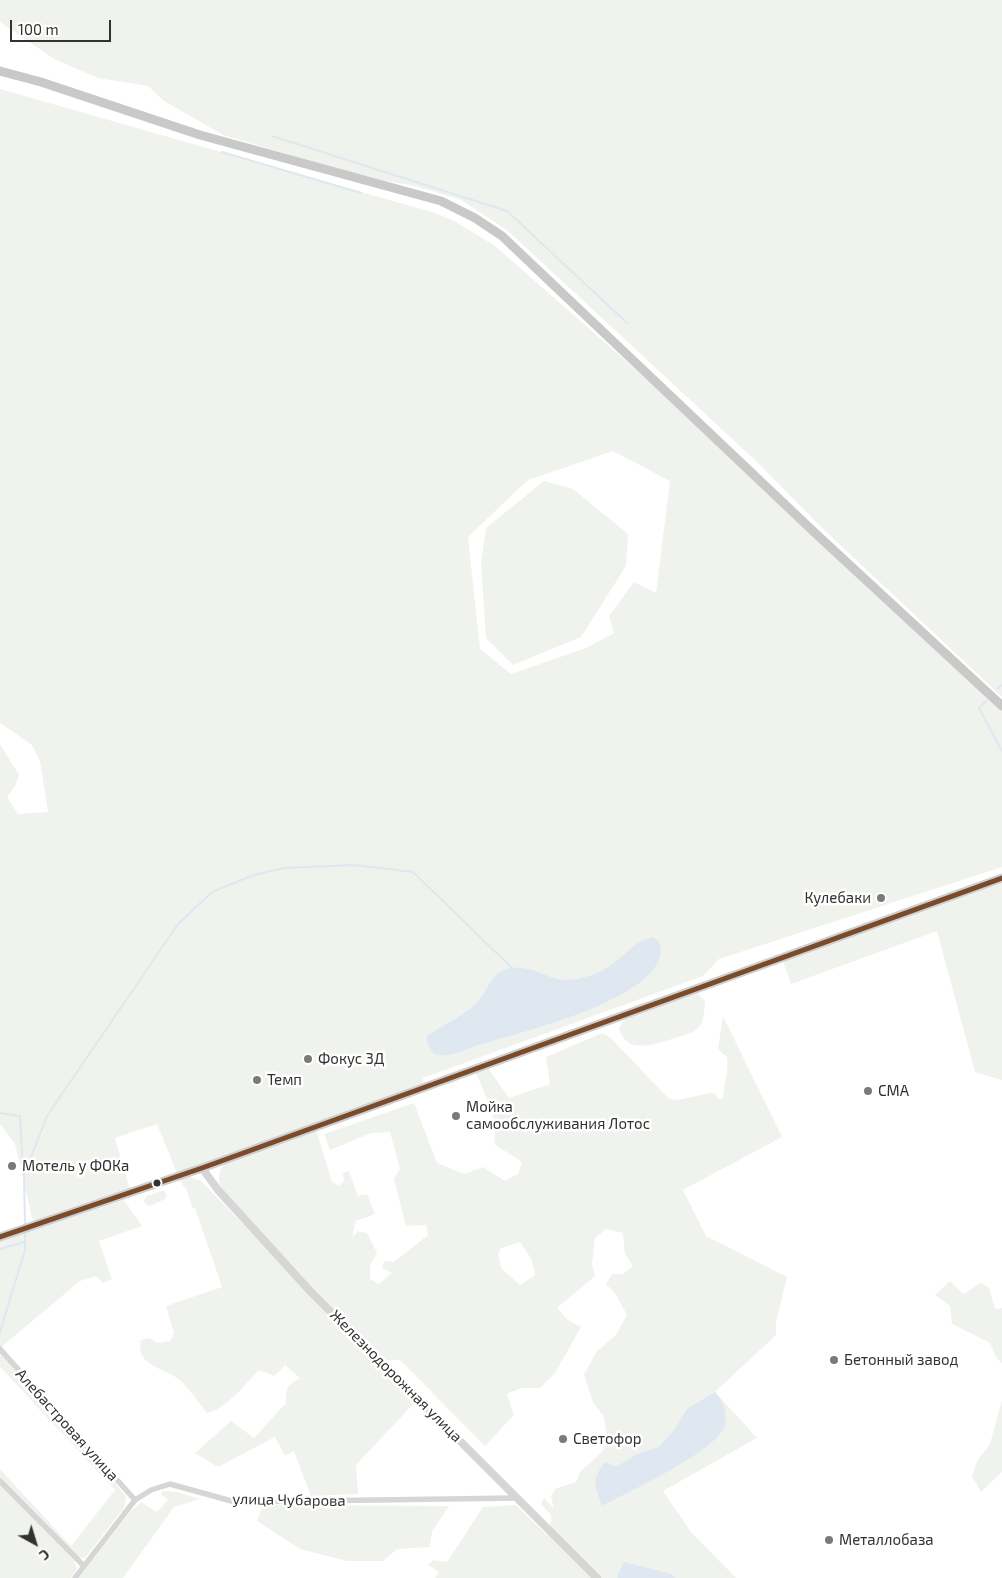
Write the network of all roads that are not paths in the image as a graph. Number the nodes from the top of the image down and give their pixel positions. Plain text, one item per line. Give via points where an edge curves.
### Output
1 (0, 71) edge
2 (1002, 706) edge
3 (1002, 878) edge
4 (202, 1168) junction
5 (0, 1237) edge
6 (0, 1349) edge
7 (0, 1481) edge
8 (516, 1498) junction
9 (135, 1500) junction
10 (84, 1566) junction
11 (75, 1578) edge
12 (597, 1578) edge

1 - 2 main road via 200,135 441,201 475,218 502,236
3 - 4 main road
4 - 5 main road
4 - 8 street, Железнодорожная улица via 310,1291
6 - 9 street, Алебастровая улица
7 - 10 street
8 - 9 street, улица Чубарова via 235,1502 170,1484
8 - 12 street, Железнодорожная улица
9 - 10 street, улица Чубарова
10 - 11 street, улица Чубарова

